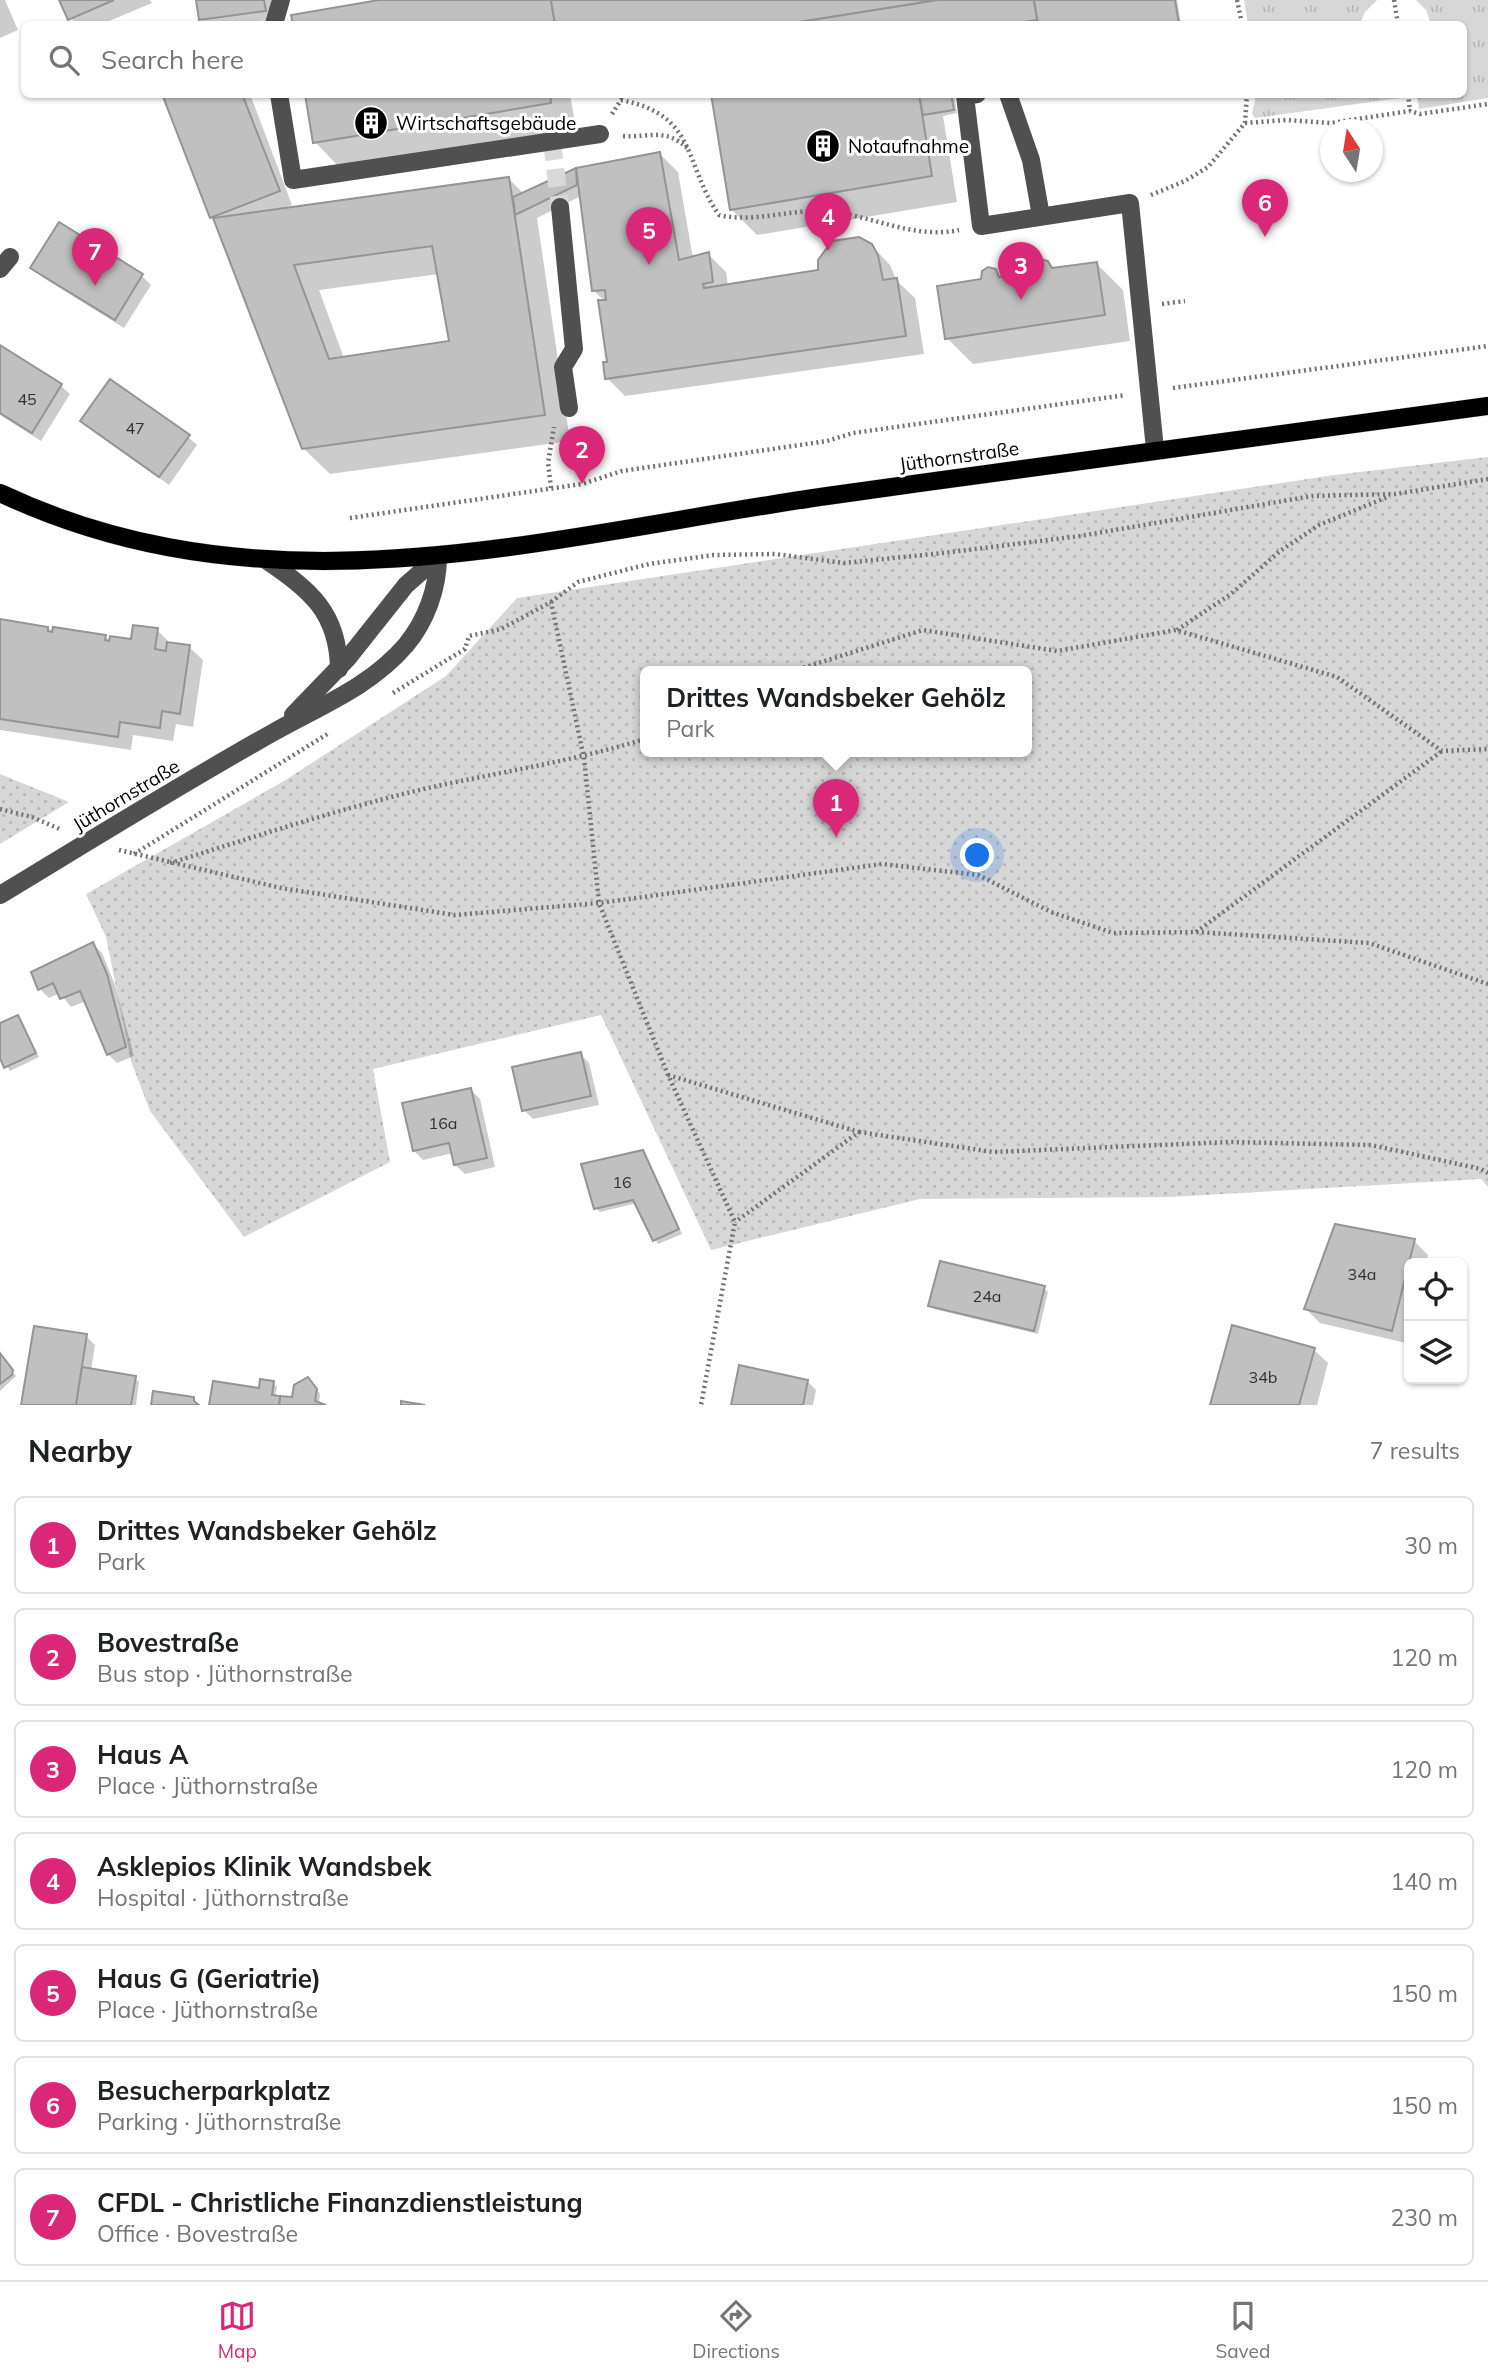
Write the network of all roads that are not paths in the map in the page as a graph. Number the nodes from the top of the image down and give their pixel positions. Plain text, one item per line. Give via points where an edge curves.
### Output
1 (281, 0) edge
2 (275, 21) edge
3 (280, 98) edge
4 (965, 98) edge
5 (1009, 98) edge
6 (600, 134) road end
7 (560, 207) tunnel mouth
8 (1041, 216) junction
9 (1488, 406) edge
10 (569, 408) road end
11 (1155, 449) junction
12 (0, 493) edge
13 (438, 557) junction
14 (266, 560) junction
15 (339, 669) junction
16 (274, 732) junction
17 (0, 895) edge

1 - 2 street
3 - 6 street via 293,180
4 - 8 street via 981,226
5 - 8 street via 1031,160
7 - 10 street via 574,349 563,367
8 - 11 street via 1130,203
9 - 11 main road, Jüthornstraße
11 - 13 main road, Jüthornstraße
12 - 14 main road via 40,512 97,529 170,547
13 - 14 main road via 351,563
13 - 15 street, Jüthornstraße via 406,585
13 - 16 street, Jüthornstraße via 427,610 407,644 359,687
14 - 15 street via 320,605 336,634
15 - 16 street, Jüthornstraße
16 - 17 street, Jüthornstraße

